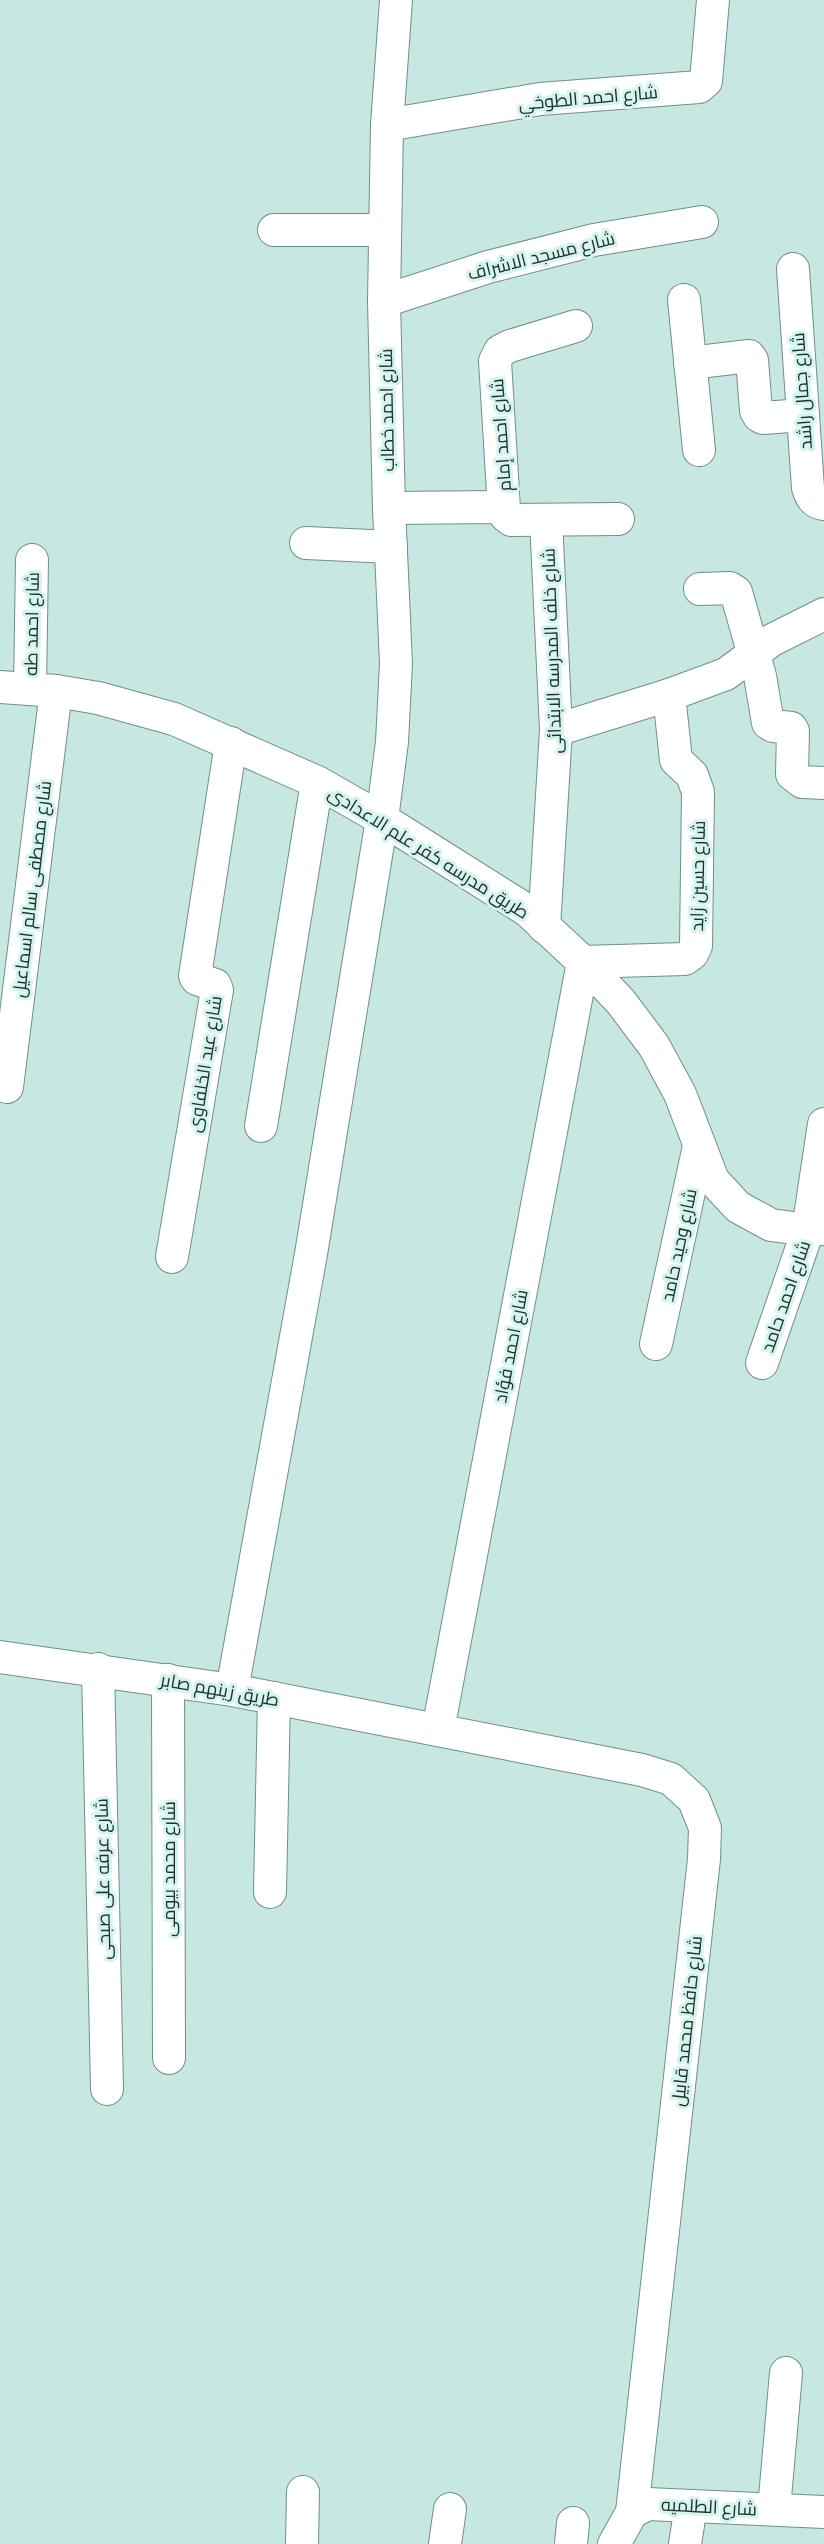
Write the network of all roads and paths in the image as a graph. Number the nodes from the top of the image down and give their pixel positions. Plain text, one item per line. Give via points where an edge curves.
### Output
1 (396, 0) edge
2 (713, 0) edge
3 (387, 125) junction
4 (702, 222) dead end
5 (274, 230) dead end
6 (385, 230) junction
7 (793, 268) dead end
8 (684, 300) dead end
9 (384, 301) junction
10 (576, 326) dead end
11 (690, 363) junction
12 (803, 414) junction
13 (699, 450) dead end
14 (824, 504) edge
15 (389, 508) junction
16 (504, 509) junction
17 (618, 519) dead end
18 (546, 520) junction
19 (306, 543) dead end
20 (391, 547) junction
21 (32, 560) dead end
22 (700, 589) dead end
23 (824, 614) edge
24 (754, 654) junction
25 (29, 689) edge
26 (669, 695) junction
27 (556, 730) junction
28 (231, 743) junction
29 (317, 782) junction
30 (824, 783) edge
31 (382, 819) junction
32 (544, 927) junction
33 (583, 962) junction
34 (7, 1087) dead end
35 (824, 1124) edge
36 (261, 1126) dead end
37 (699, 1146) junction
38 (816, 1230) edge
39 (172, 1257) dead end
40 (656, 1344) dead end
41 (762, 1363) dead end
42 (0, 1657) edge
43 (98, 1669) junction
44 (168, 1680) junction
45 (232, 1690) junction
46 (274, 1698) junction
47 (438, 1730) junction
48 (270, 1892) dead end
49 (169, 2058) dead end
50 (107, 2089) dead end
51 (786, 2373) dead end
52 (303, 2492) dead end
53 (691, 2506) junction
54 (450, 2509) dead end
55 (774, 2509) junction
56 (632, 2512) junction
57 (824, 2512) edge
58 (302, 2544) edge
59 (445, 2544) edge
60 (614, 2544) edge
61 (685, 2544) edge

1 - 3 street, شارع احمد خطاب
2 - 3 street, شارع احمد الطوخي via 706,81 699,87 540,99
3 - 6 street, شارع احمد خطاب
4 - 9 street, شارع مسجد الاشراف via 594,240 488,267
5 - 6 street
6 - 9 street, شارع احمد خطاب
7 - 12 street, شارع جمال راشد
8 - 11 street
9 - 15 street, شارع احمد خطاب
10 - 16 street, شارع احمد إمام via 510,346 500,351 495,361
11 - 12 street via 749,356 759,416
11 - 13 street
12 - 14 street, شارع جمال راشد via 808,488 811,498
15 - 16 street
15 - 20 street, شارع احمد خطاب
16 - 18 street via 511,520
17 - 18 street
18 - 27 street, شارع خلف المدرسه الابتدائى
19 - 20 street
20 - 31 street, شارع احمد خطاب via 396,663 392,742
21 - 25 street, شارع احمد طه
22 - 24 street via 729,588 736,592
23 - 24 street via 795,627
24 - 26 street via 726,674
24 - 30 street via 768,723 793,731 792,774 802,782
25 - 28 street, طريق مدرسه كفر علم الاعدادى via 140,708
25 - 34 street, شارع مصطفى سالم اسماعيل
26 - 27 street
26 - 33 street, شارع حسين زايد via 674,754 681,767 692,775 698,792 696,946 685,959
27 - 32 street, شارع خلف المدرسه الابتدائى
28 - 29 street, طريق مدرسه كفر علم الاعدادى
28 - 39 street, شارع عيد الخلفاوى via 195,976 215,985 217,990
29 - 31 street, طريق مدرسه كفر علم الاعدادى
29 - 36 street
31 - 32 street, طريق مدرسه كفر علم الاعدادى via 528,911
31 - 45 street, شارع احمد خطاب via 311,1254
32 - 33 street, طريق مدرسه كفر علم الاعدادى
33 - 37 street, طريق مدرسه كفر علم الاعدادى via 621,1002 654,1046 680,1094
33 - 47 street, شارع احمد فؤاد
35 - 38 street, شارع احمد حامد
37 - 38 street, طريق مدرسه كفر علم الاعدادى via 713,1180 738,1207 771,1225
37 - 40 street, شارع وحيد حامد
38 - 41 street, شارع احمد حامد
42 - 43 street, طريق زينهم صابر
43 - 44 street, طريق زينهم صابر
43 - 50 street, شارع عرفه على صبحى
44 - 45 street, طريق زينهم صابر
44 - 49 street, شارع محمد بيومى
45 - 46 street, طريق زينهم صابر
46 - 47 street, طريق زينهم صابر
46 - 48 street
47 - 56 street, شارع حافظ محمد قابيل via 671,1779 694,1800 705,1828
51 - 55 street
52 - 58 street
53 - 55 street, شارع الطلميه
53 - 56 street, شارع الطلميه via 648,2504
53 - 61 street
54 - 59 street
55 - 57 street, شارع الطلميه
56 - 60 street

